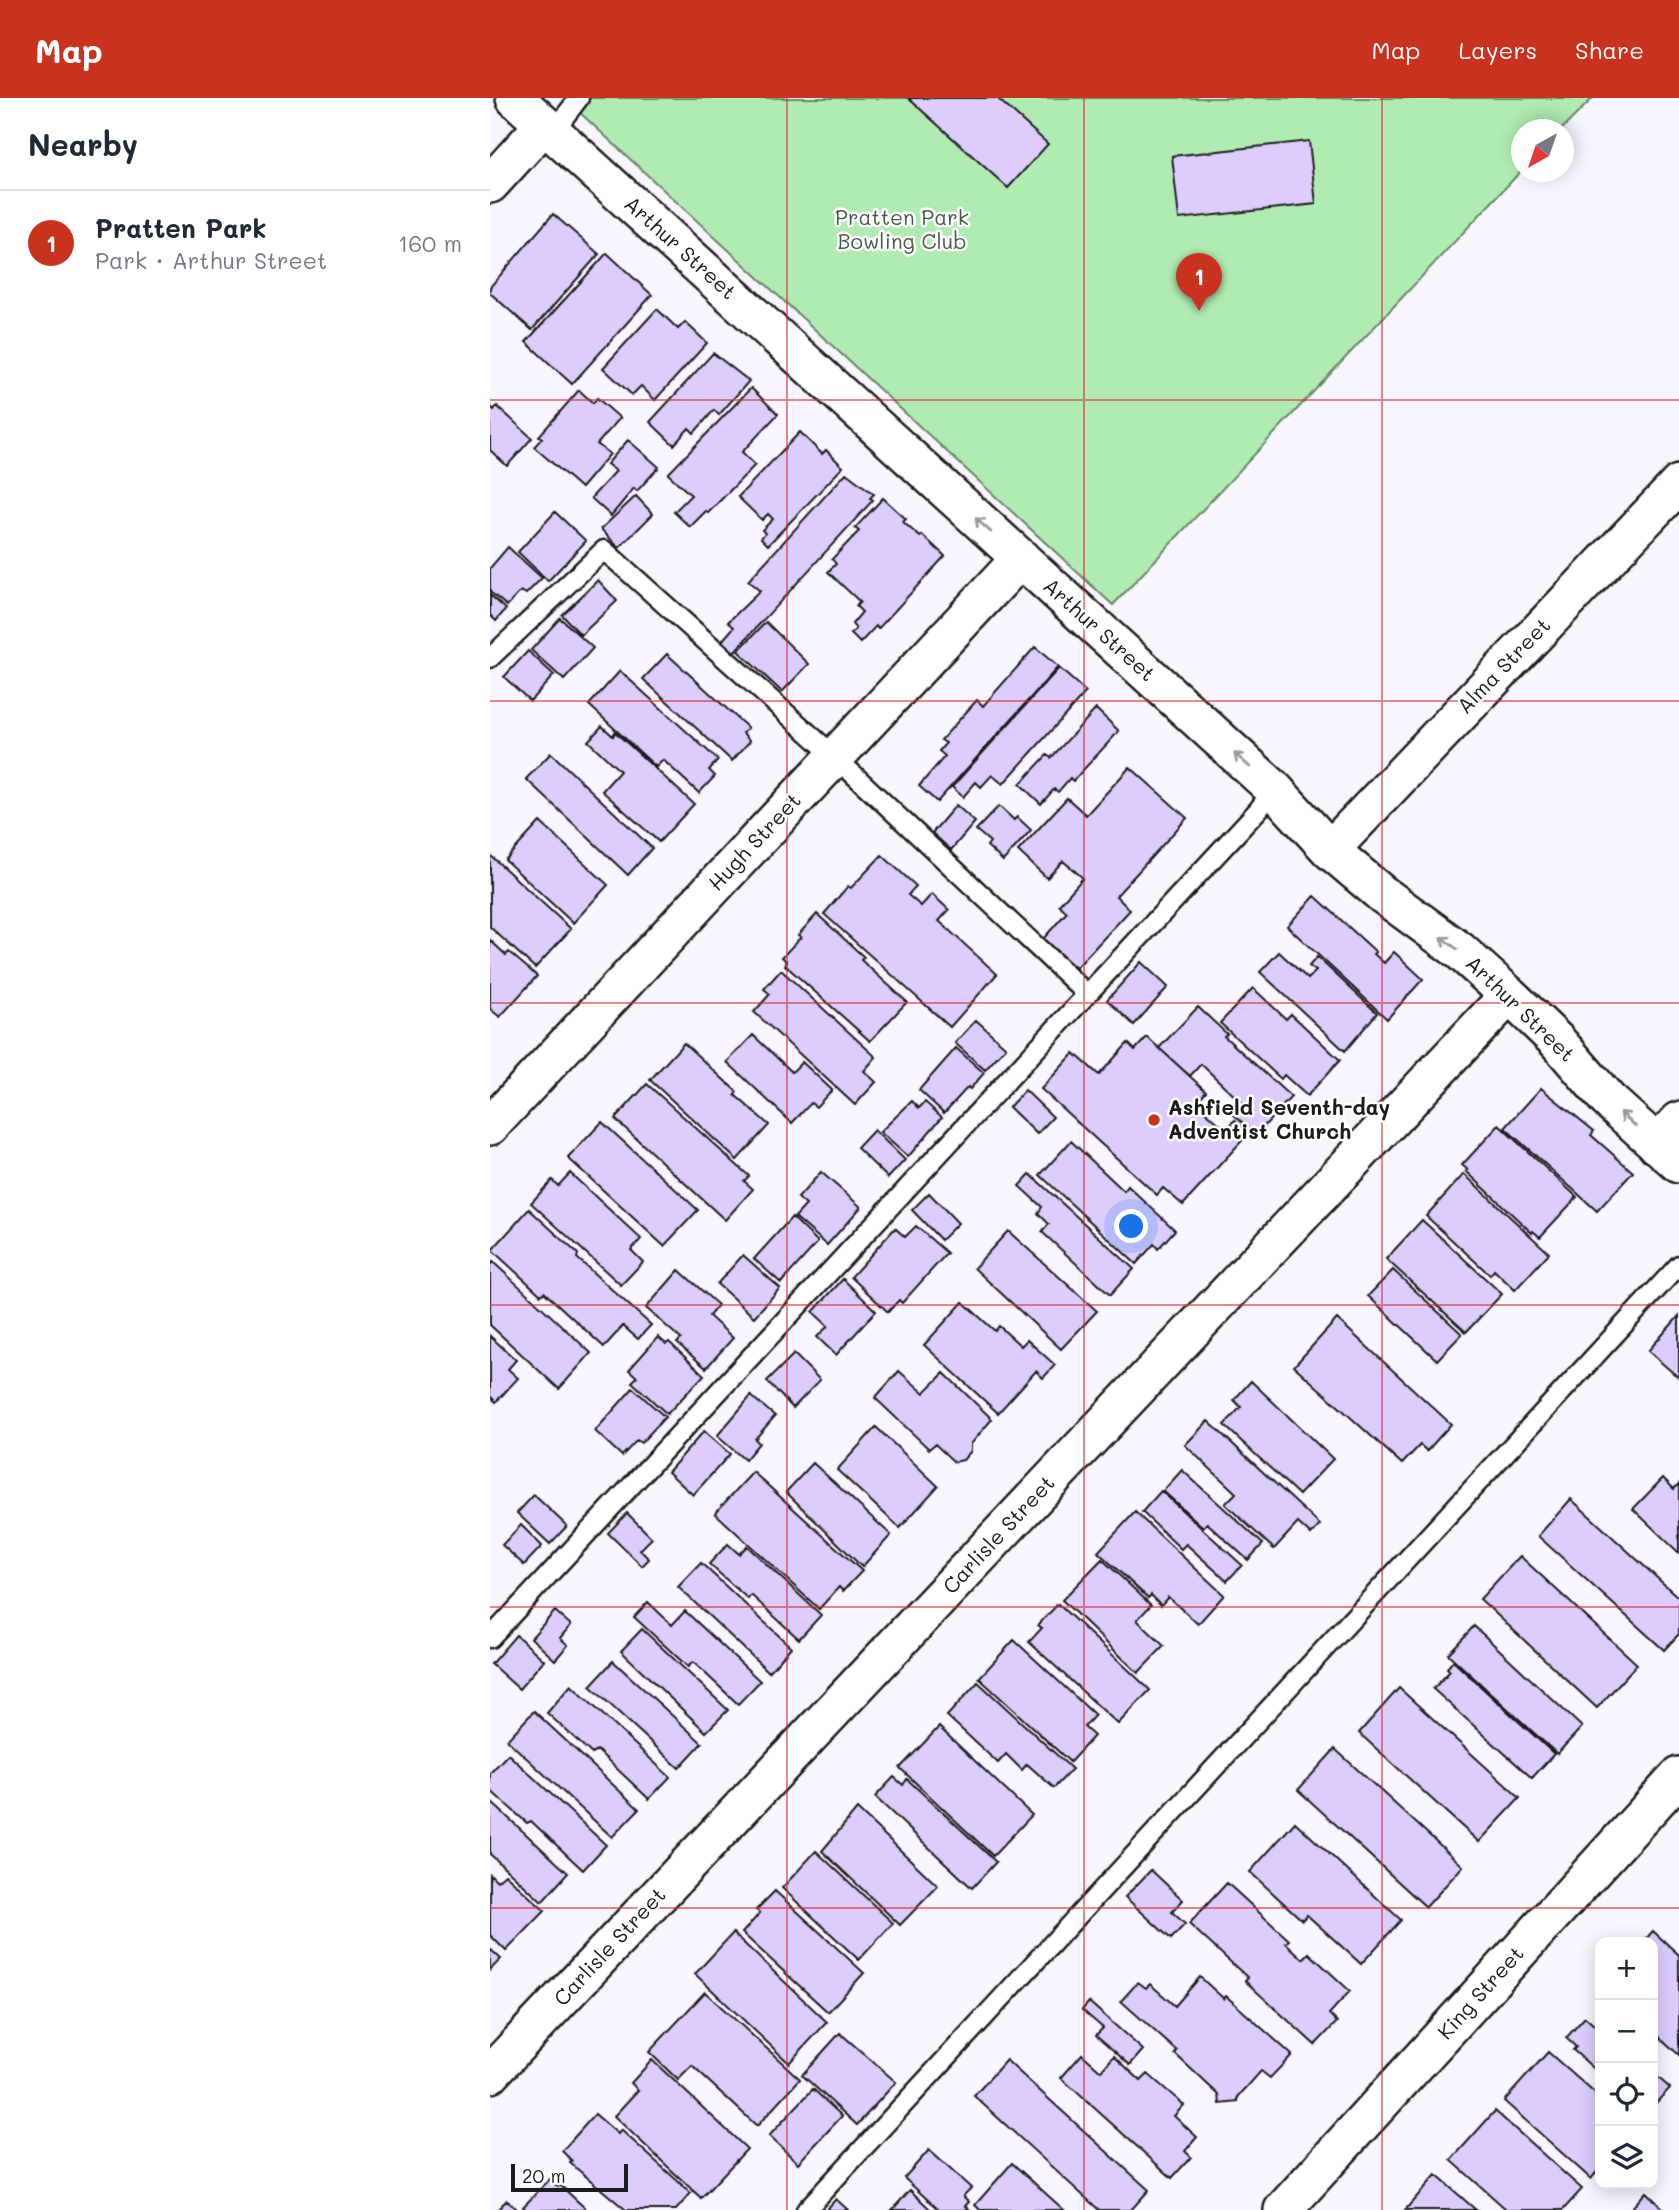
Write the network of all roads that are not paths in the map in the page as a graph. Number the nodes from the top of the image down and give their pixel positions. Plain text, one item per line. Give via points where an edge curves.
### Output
1 (515, 98) edge
2 (579, 98) edge
3 (548, 129) junction
4 (490, 184) edge
5 (1679, 484) edge
6 (1021, 558) junction
7 (490, 658) edge
8 (835, 757) junction
9 (1274, 789) junction
10 (1330, 849) junction
11 (1086, 993) junction
12 (1509, 995) junction
13 (490, 1126) edge
14 (1672, 1144) edge
15 (1679, 1265) edge
16 (490, 1638) edge
17 (1679, 1776) edge
18 (490, 2074) edge
19 (806, 2210) edge
20 (1283, 2210) edge

1 - 3 street, Arthur Street
2 - 3 lane
3 - 4 street
6 -> 3 street, Arthur Street
5 - 10 street, Alma Street
6 - 8 street, Hugh Street
9 -> 6 street, Arthur Street
7 - 8 lane via 604,550
8 - 11 lane
8 - 13 street, Hugh Street
9 - 10 street, Arthur Street
9 - 11 lane
12 -> 10 street, Arthur Street
11 - 16 lane
14 -> 12 street, Arthur Street via 1608,1100
12 - 18 street, Carlisle Street
15 - 19 lane
17 - 20 street, King Street

